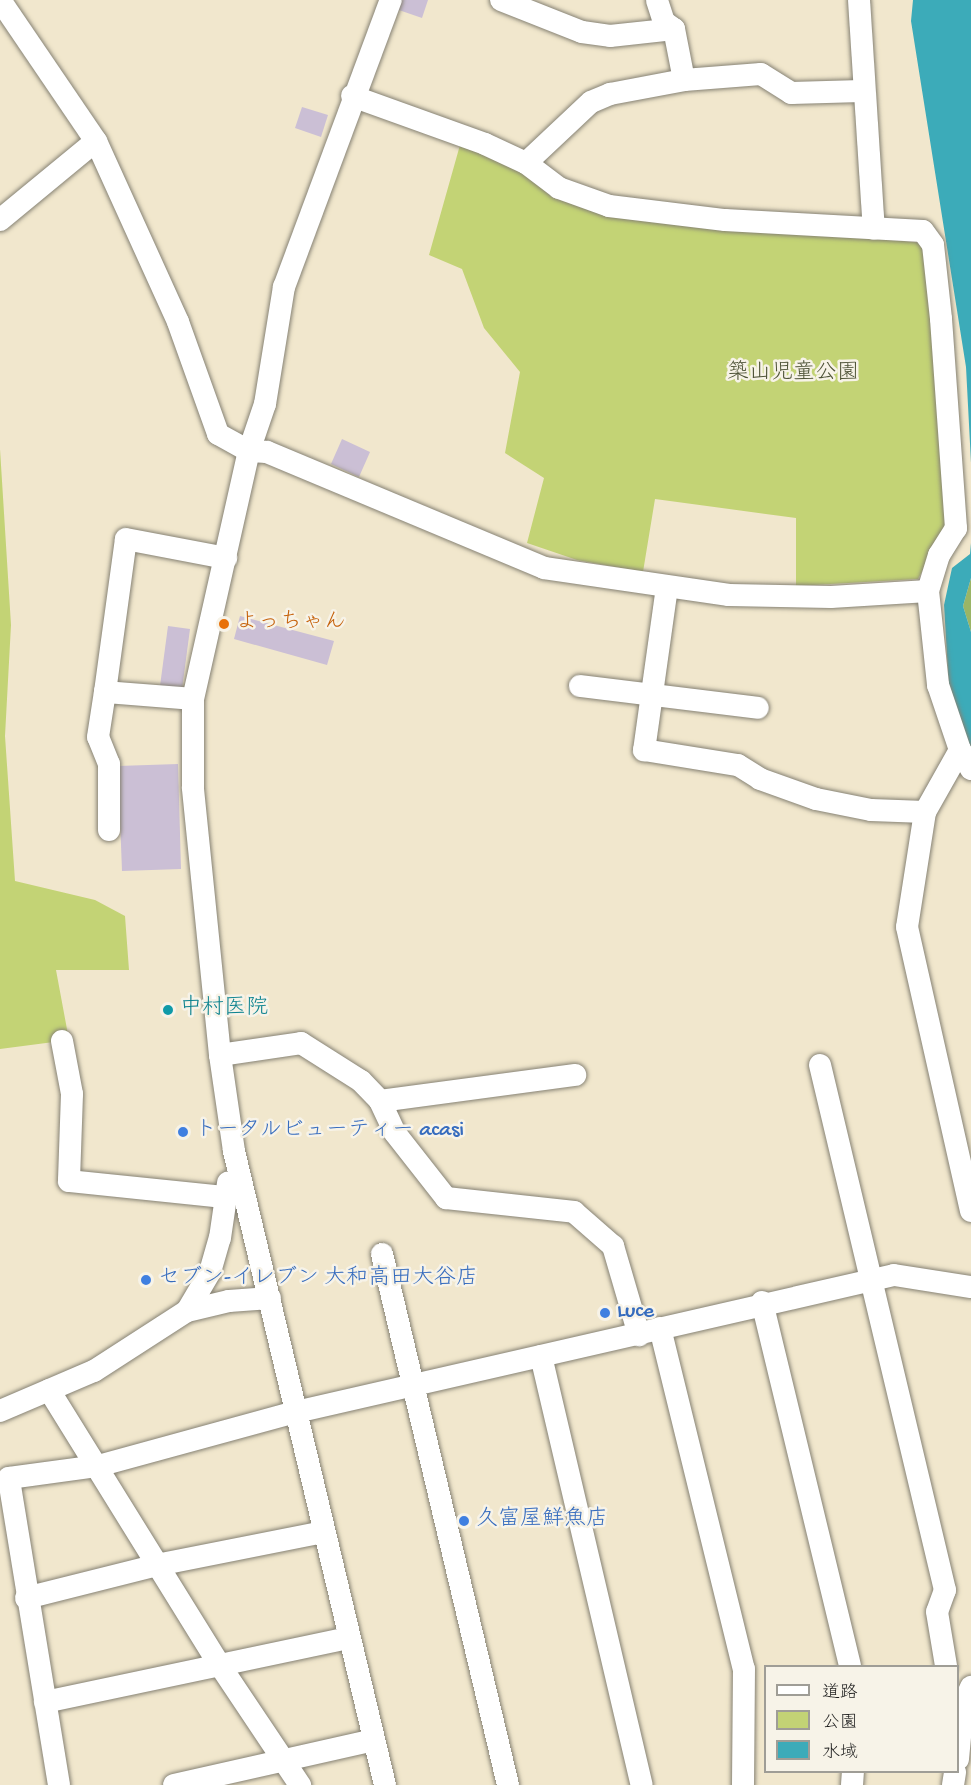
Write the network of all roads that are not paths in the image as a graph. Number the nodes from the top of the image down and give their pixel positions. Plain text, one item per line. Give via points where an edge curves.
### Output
1 (0, 0) edge
2 (391, 0) edge
3 (501, 0) edge
4 (657, 0) edge
5 (859, 0) edge
6 (674, 29) junction
7 (684, 80) junction
8 (862, 91) junction
9 (352, 96) junction
10 (96, 141) junction
11 (526, 163) junction
12 (0, 220) edge
13 (874, 229) junction
14 (249, 451) junction
15 (226, 558) junction
16 (667, 587) junction
17 (928, 591) junction
18 (580, 686) dead end
19 (105, 692) junction
20 (653, 693) junction
21 (192, 699) junction
22 (758, 708) dead end
23 (965, 759) edge
24 (925, 812) junction
25 (109, 830) dead end
26 (62, 1041) dead end
27 (219, 1055) junction
28 (820, 1065) dead end
29 (575, 1075) dead end
30 (380, 1101) junction
31 (234, 1151) junction
32 (225, 1197) junction
33 (971, 1211) edge
34 (382, 1254) dead end
35 (871, 1281) junction
36 (971, 1287) edge
37 (270, 1298) junction
38 (762, 1302) junction
39 (187, 1311) junction
40 (650, 1331) junction
41 (541, 1356) junction
42 (414, 1386) junction
43 (49, 1390) junction
44 (0, 1411) edge
45 (296, 1412) junction
46 (98, 1466) junction
47 (323, 1532) junction
48 (157, 1565) junction
49 (26, 1598) junction
50 (349, 1638) junction
51 (219, 1664) junction
52 (850, 1665) edge
53 (946, 1665) edge
54 (964, 1698) edge
55 (45, 1702) junction
56 (966, 1733) edge
57 (374, 1740) junction
58 (959, 1753) edge
59 (284, 1761) junction
60 (59, 1785) edge
61 (174, 1785) edge
62 (300, 1785) edge
63 (385, 1785) edge
64 (508, 1785) edge
65 (642, 1785) edge
66 (743, 1785) edge

1 - 10 street
2 - 9 street
3 - 6 street via 582,32 610,36
4 - 6 street via 664,22
5 - 8 street
6 - 7 street
7 - 8 street via 761,74 791,93
7 - 11 street via 610,94 591,102
8 - 13 street
9 - 11 street
9 - 14 street via 284,287 265,404
10 - 12 street
10 - 14 street via 178,322 218,434
11 - 13 street via 559,188 609,206 725,220
13 - 17 street via 923,231 933,245 956,528 939,555
14 - 15 street
14 - 16 street via 267,452 544,568
15 - 19 street via 126,539
15 - 21 street
16 - 17 street via 729,595 831,597
16 - 20 street
17 - 23 street via 938,685
18 - 20 street
19 - 21 street
19 - 25 street via 98,736 109,764
20 - 22 street
20 - 24 street via 644,750 738,765 760,779 816,799 871,810
21 - 27 street via 193,787
23 - 24 street
24 - 33 street via 907,927
26 - 32 street via 72,1094 69,1181
27 - 30 street via 301,1043 361,1081
27 - 31 street
28 - 35 street
29 - 30 street
30 - 40 street via 395,1133 446,1198 574,1212 613,1246
31 - 32 street
31 - 37 street
32 - 39 street via 220,1238 210,1272
34 - 42 street
35 - 36 street via 894,1275
35 - 38 street
35 - 53 street via 945,1590 937,1612
37 - 39 street via 229,1301
37 - 45 street
38 - 40 street
38 - 52 street
39 - 43 street via 111,1361
40 - 41 street
40 - 66 street via 744,1669
41 - 42 street
41 - 65 street
42 - 45 street
42 - 64 street
43 - 44 street
43 - 46 street
45 - 46 street
45 - 47 street
46 - 48 street
46 - 49 street via 9,1478
47 - 48 street
47 - 50 street
48 - 49 street
48 - 51 street
49 - 55 street
50 - 51 street
50 - 57 street
51 - 55 street
51 - 59 street
54 - 56 street
55 - 60 street
56 - 58 street
57 - 59 street
57 - 63 street
59 - 61 street
59 - 62 street

